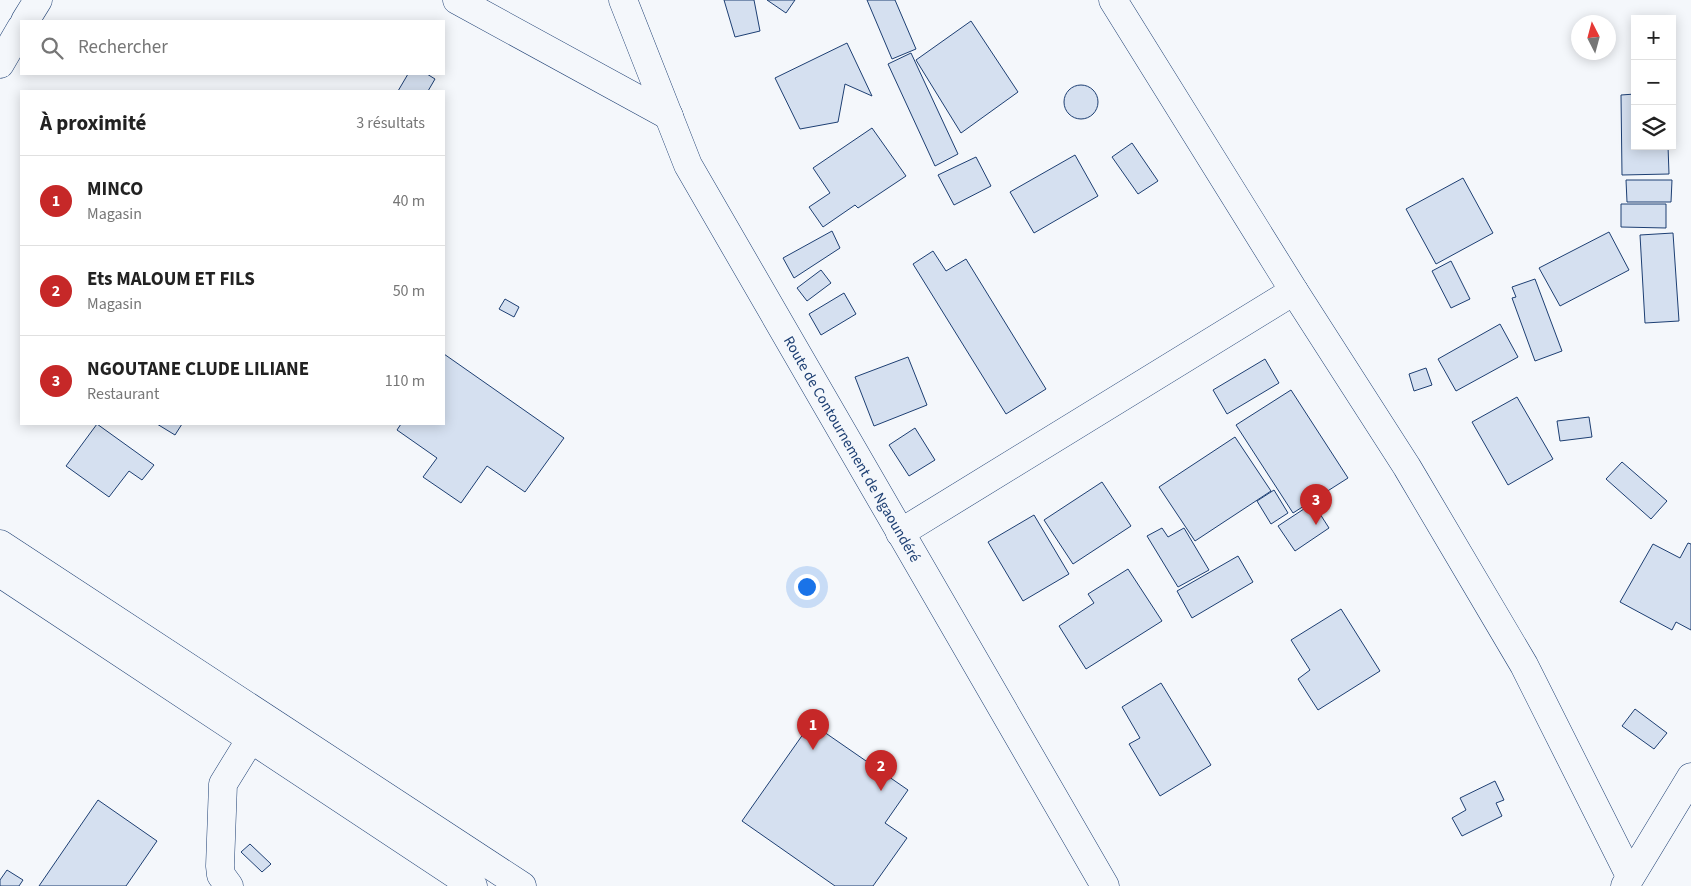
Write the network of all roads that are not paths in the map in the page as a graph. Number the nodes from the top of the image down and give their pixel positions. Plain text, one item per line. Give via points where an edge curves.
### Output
1 (38, 0) edge
2 (457, 0) edge
3 (623, 0) edge
4 (1113, 0) edge
5 (26, 20) edge
6 (20, 30) edge
7 (0, 64) edge
8 (668, 116) junction
9 (1294, 291) junction
10 (900, 533) junction
11 (0, 544) edge
12 (0, 574) edge
13 (257, 728) junction
14 (1691, 778) edge
15 (1628, 881) edge
16 (229, 886) edge
17 (473, 886) edge
18 (522, 886) edge
19 (1105, 886) edge

1 - 5 street
2 - 8 street
3 - 8 street, Route de Contournement de Ngaoundéré
4 - 9 street
6 - 7 street
8 - 10 street, Route de Contournement de Ngaoundéré via 688,165
9 - 10 street
9 - 15 street via 1407,466 1524,666
10 - 19 street, Route de Contournement de Ngaoundéré
11 - 13 street
12 - 13 street
13 - 16 street via 223,784 221,793 220,866
13 - 17 street
13 - 18 street
14 - 15 street

